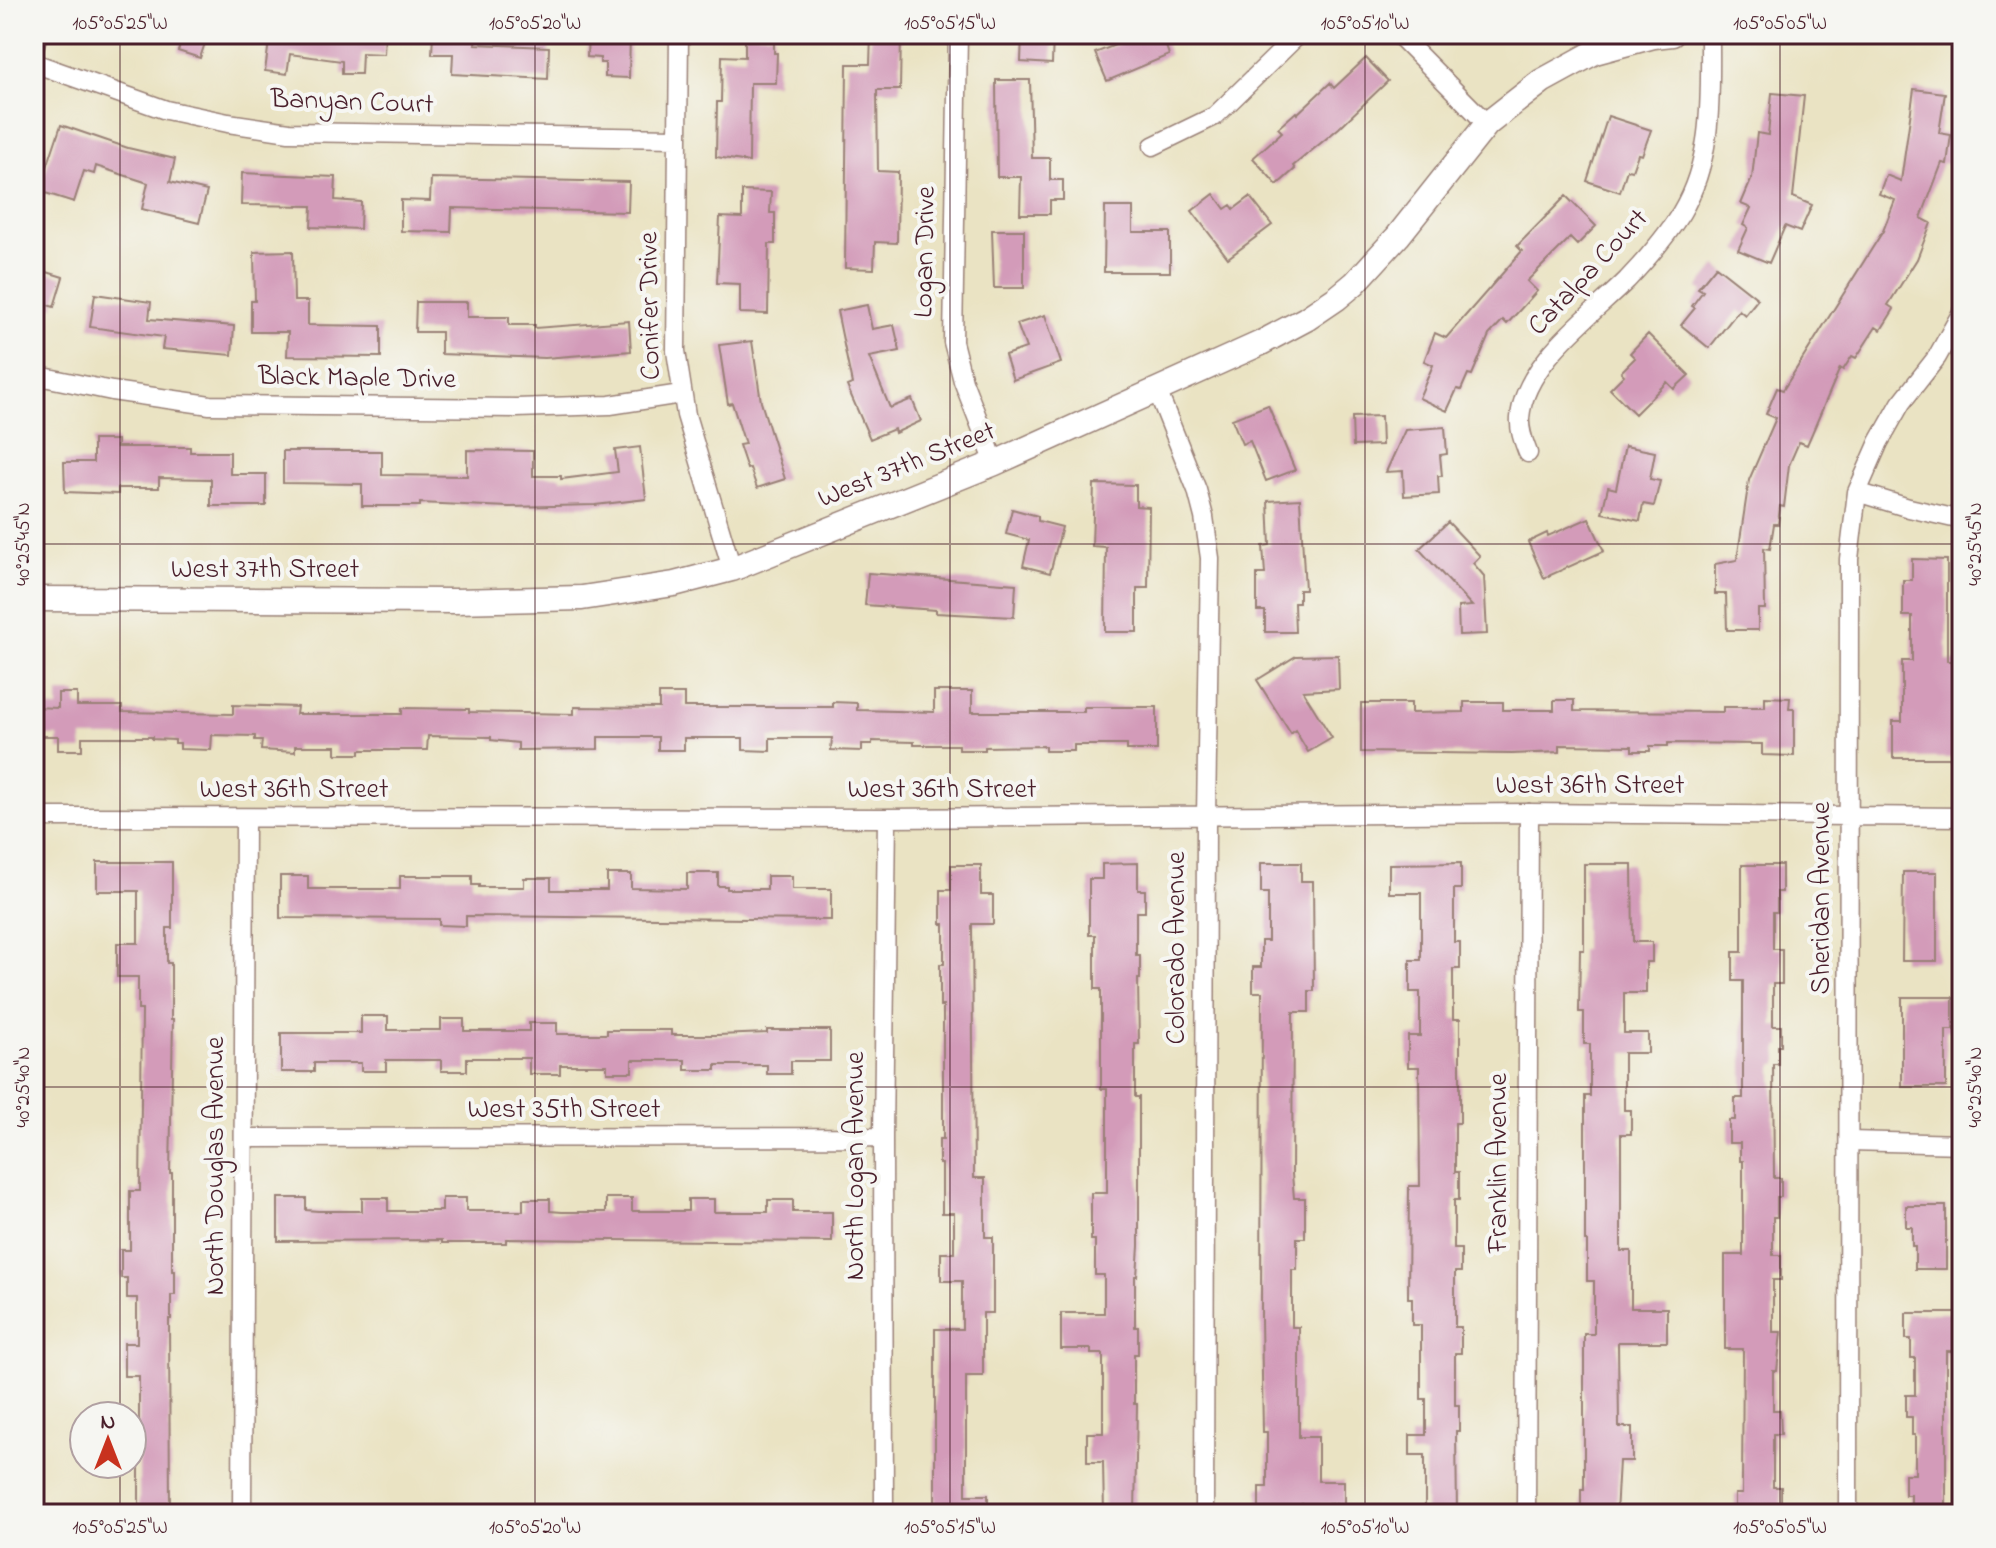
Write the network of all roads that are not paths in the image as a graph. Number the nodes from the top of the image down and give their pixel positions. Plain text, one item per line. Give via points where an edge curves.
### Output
1 (38, 34) edge
2 (679, 34) edge
3 (958, 34) edge
4 (1299, 34) edge
5 (1398, 34) edge
6 (1672, 34) edge
7 (1710, 34) edge
8 (34, 48) edge
9 (34, 63) edge
10 (1487, 124) junction
11 (677, 138) junction
12 (1153, 146) dead end
13 (1962, 312) edge
14 (34, 375) edge
15 (1157, 390) junction
16 (681, 394) junction
17 (1528, 453) dead end
18 (995, 463) junction
19 (1857, 492) junction
20 (1962, 520) edge
21 (732, 569) junction
22 (34, 599) edge
23 (1529, 813) junction
24 (1849, 815) junction
25 (34, 817) edge
26 (1206, 817) junction
27 (1962, 817) edge
28 (245, 818) junction
29 (887, 818) junction
30 (883, 1137) junction
31 (244, 1138) junction
32 (1850, 1141) junction
33 (1962, 1144) edge
34 (242, 1514) edge
35 (884, 1514) edge
36 (1204, 1514) edge
37 (1526, 1514) edge
38 (1848, 1514) edge

1 - 8 street
2 - 11 street, Conifer Drive
3 - 18 street, Logan Drive via 953,342
4 - 12 street via 1215,116
5 - 10 street
6 - 10 street, West 37th Street via 1595,52 1542,81
7 - 17 street, Catalpa Court via 1709,119 1694,186 1654,250 1538,372 1520,418
9 - 11 street, Banyan Court via 166,110 289,132
10 - 15 street, West 37th Street via 1398,236 1337,298 1259,344
11 - 16 street, Conifer Drive via 676,351
13 - 19 street, Sheridan Avenue via 1937,357 1901,403
14 - 16 street, Black Maple Drive via 210,405 516,408 610,405
15 - 18 street, West 37th Street
15 - 26 street, Colorado Avenue via 1197,490 1210,558
16 - 21 street, Conifer Drive
18 - 21 street, West 37th Street
19 - 20 street
19 - 24 street, Sheridan Avenue via 1849,559
21 - 22 street, West 37th Street via 582,598
23 - 24 street, West 36th Street
23 - 26 street, West 36th Street
23 - 37 street, Franklin Avenue
24 - 27 street, West 36th Street
24 - 32 street, Sheridan Avenue
25 - 28 street, West 36th Street
26 - 29 street, West 36th Street
26 - 36 street, Colorado Avenue
28 - 29 street, West 36th Street
28 - 31 street, North Douglas Avenue
29 - 30 street, North Logan Avenue
30 - 31 street, West 35th Street
30 - 35 street, North Logan Avenue
31 - 34 street, North Douglas Avenue
32 - 33 street
32 - 38 street, Sheridan Avenue

